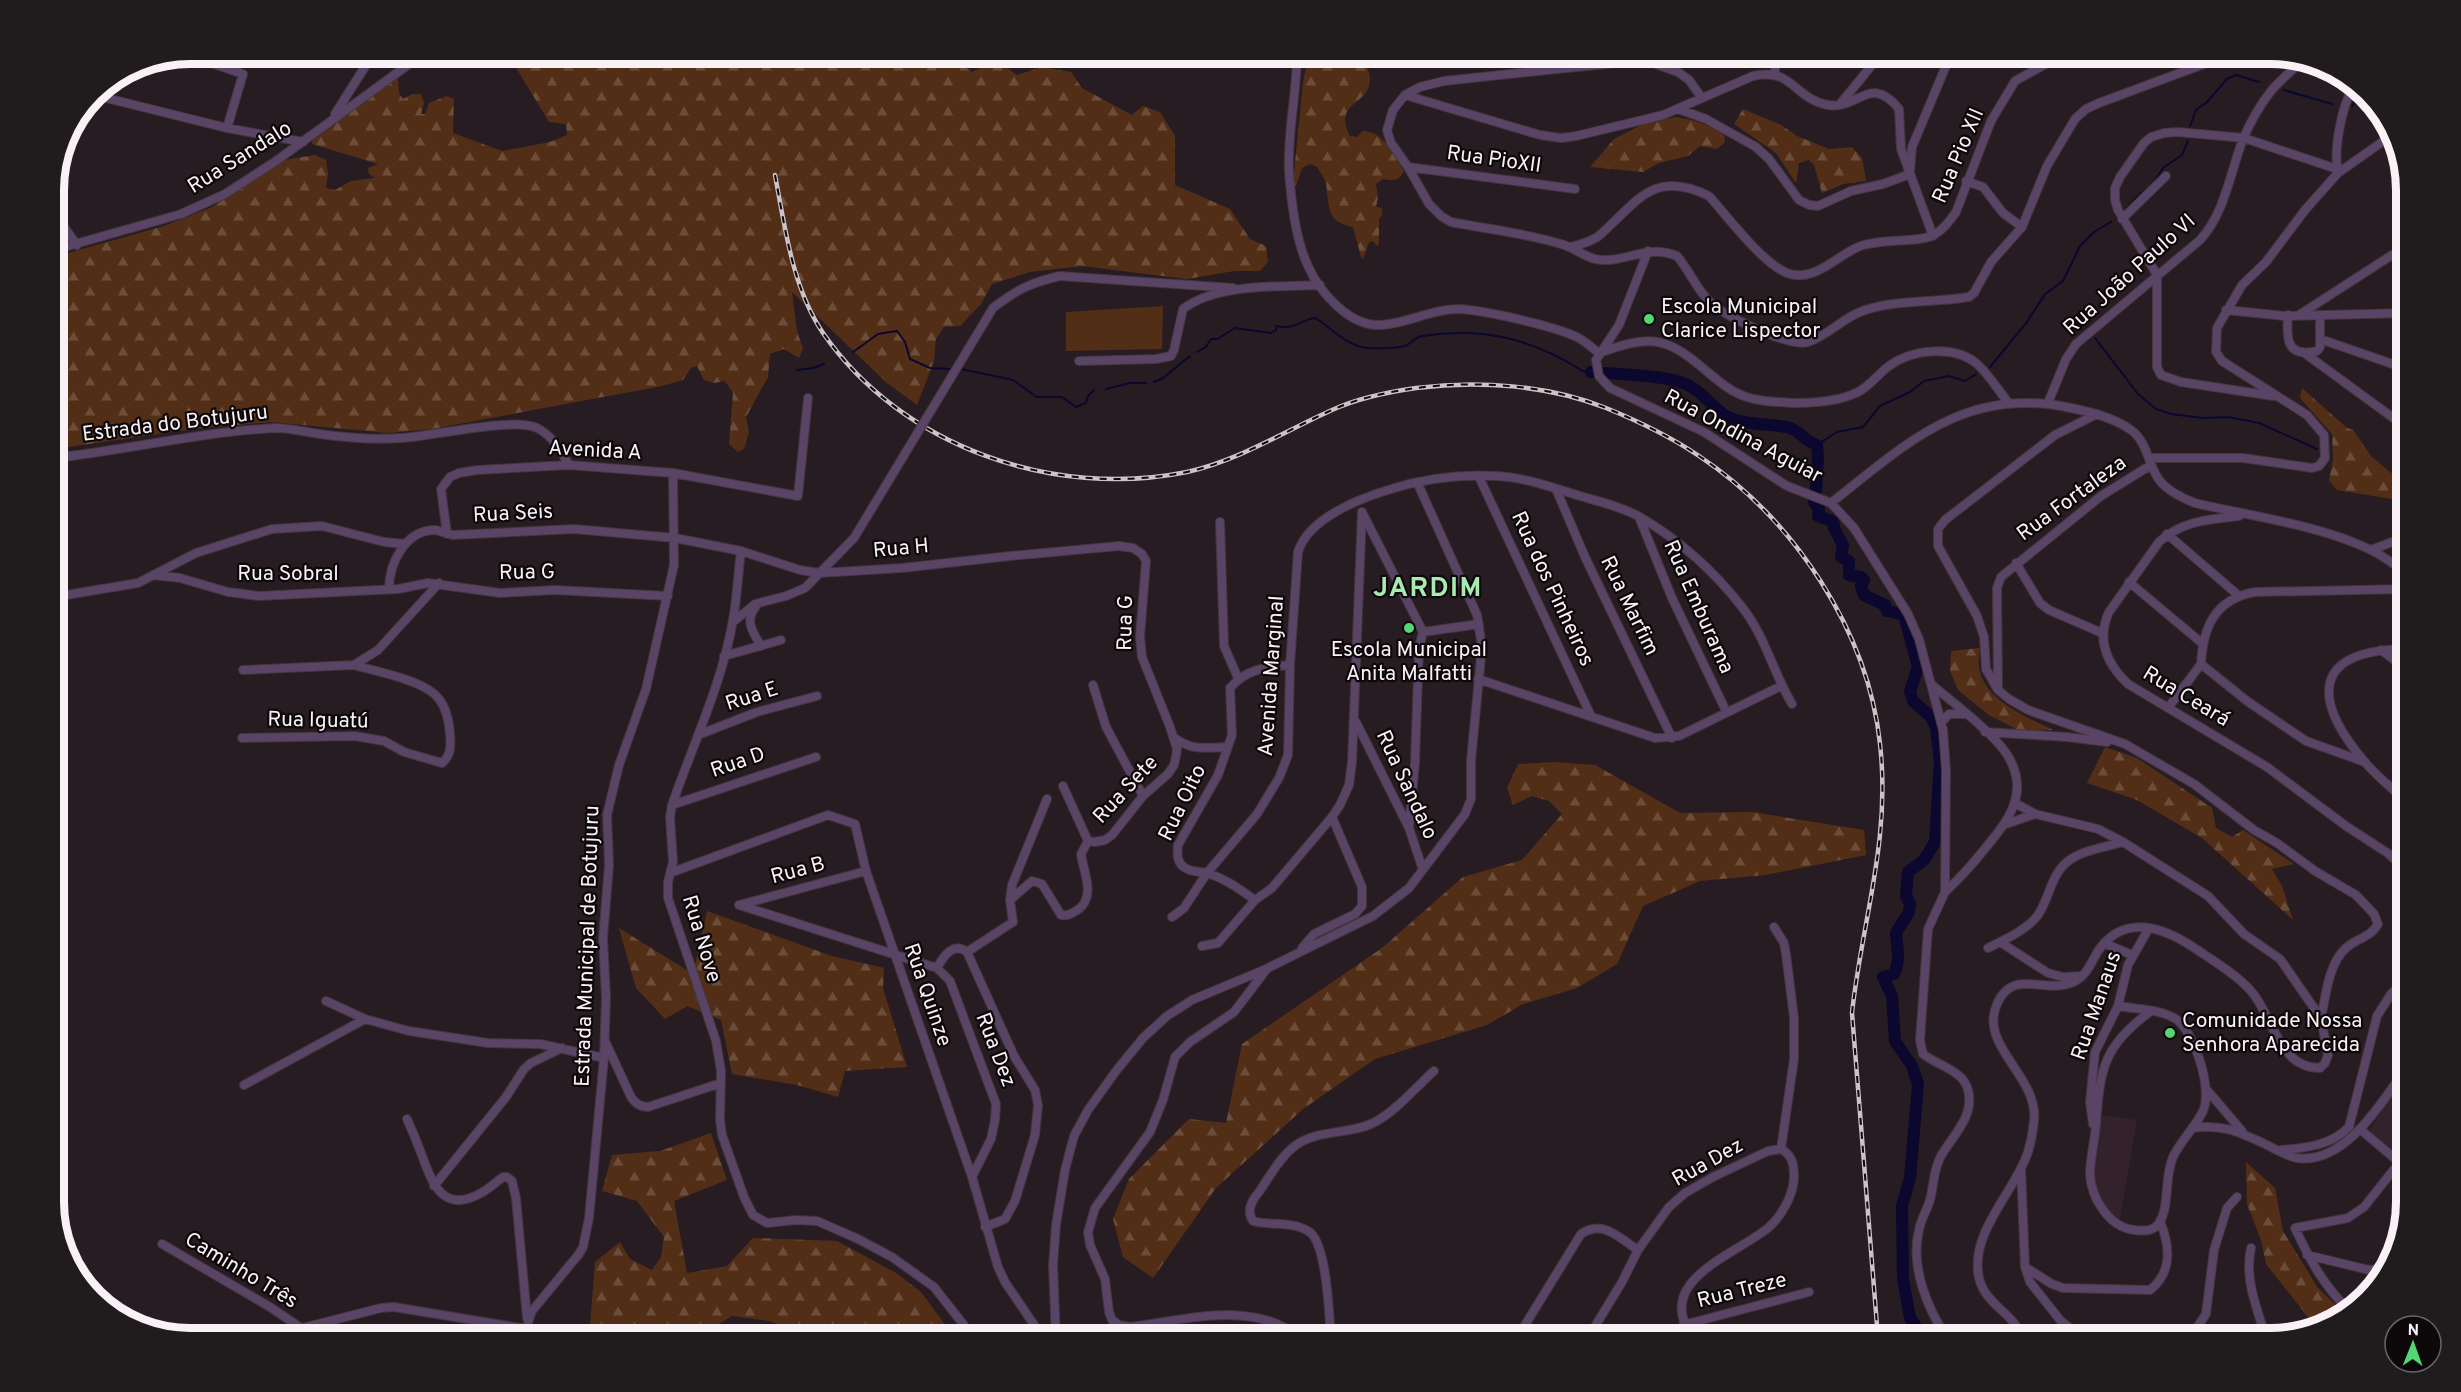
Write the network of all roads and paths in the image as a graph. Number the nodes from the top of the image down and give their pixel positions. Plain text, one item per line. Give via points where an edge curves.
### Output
1 (214, 64) edge
2 (367, 64) edge
3 (409, 64) edge
4 (1296, 64) edge
5 (1608, 64) edge
6 (1656, 64) edge
7 (1774, 64) edge
8 (1873, 64) edge
9 (1947, 64) edge
10 (2046, 64) edge
11 (2204, 64) edge
12 (2295, 67) edge
13 (1774, 74) junction
14 (2349, 93) edge
15 (1405, 95) junction
16 (105, 98) edge
17 (1702, 98) junction
18 (1839, 106) junction
19 (1678, 109) junction
20 (331, 120) junction
21 (227, 128) junction
22 (2244, 138) junction
23 (2386, 139) edge
24 (303, 142) junction
25 (1408, 167) junction
26 (2337, 171) junction
27 (1910, 174) junction
28 (2166, 176) dead end
29 (1966, 181) junction
30 (1575, 189) dead end
31 (2122, 219) junction
32 (2022, 227) junction
33 (65, 228) edge
34 (1933, 236) junction
35 (77, 245) junction
36 (1571, 247) junction
37 (65, 248) edge
38 (1648, 251) junction
39 (2396, 254) edge
40 (2157, 275) junction
41 (1320, 285) junction
42 (1248, 289) junction
43 (2226, 310) junction
44 (2396, 314) edge
45 (2288, 315) junction
46 (2298, 315) junction
47 (2320, 315) junction
48 (2320, 339) junction
49 (2303, 352) junction
50 (1599, 354) junction
51 (1079, 361) dead end
52 (2396, 365) edge
53 (2277, 397) junction
54 (808, 398) dead end
55 (2008, 402) junction
56 (2048, 402) junction
57 (2097, 414) junction
58 (2396, 420) edge
59 (65, 456) edge
60 (2150, 462) junction
61 (569, 465) junction
62 (673, 473) junction
63 (1479, 477) junction
64 (1417, 482) junction
65 (1556, 489) junction
66 (1360, 500) junction
67 (1831, 503) junction
68 (1362, 512) junction
69 (2245, 515) junction
70 (1638, 516) junction
71 (1220, 522) dead end
72 (447, 534) junction
73 (2167, 534) junction
74 (675, 538) junction
75 (2396, 542) edge
76 (405, 544) junction
77 (1133, 548) joint
78 (2372, 550) junction
79 (741, 551) junction
80 (2016, 563) junction
81 (2396, 566) edge
82 (819, 573) junction
83 (153, 575) junction
84 (2129, 582) junction
85 (439, 583) junction
86 (389, 589) junction
87 (2396, 589) edge
88 (65, 595) edge
89 (2238, 595) junction
90 (668, 596) junction
91 (759, 602) junction
92 (733, 622) junction
93 (1479, 624) junction
94 (1423, 632) junction
95 (2102, 633) junction
96 (782, 640) dead end
97 (2203, 644) junction
98 (761, 646) junction
99 (2396, 649) edge
100 (2381, 650) junction
101 (724, 656) junction
102 (2396, 661) edge
103 (2201, 664) junction
104 (1290, 665) junction
105 (354, 666) junction
106 (243, 670) dead end
107 (1238, 678) junction
108 (1478, 679) junction
109 (1931, 684) junction
110 (1093, 685) dead end
111 (1781, 686) junction
112 (1998, 690) junction
113 (818, 696) dead end
114 (1792, 704) dead end
115 (2168, 708) junction
116 (1726, 711) junction
117 (1966, 714) junction
118 (1591, 716) junction
119 (1355, 719) junction
120 (1941, 723) junction
121 (1985, 732) junction
122 (698, 735) junction
123 (1171, 736) junction
124 (242, 738) dead end
125 (1672, 738) junction
126 (2125, 744) junction
127 (1226, 747) junction
128 (816, 757) dead end
129 (2365, 762) junction
130 (1063, 786) dead end
131 (2396, 792) edge
132 (1143, 796) junction
133 (1047, 799) dead end
134 (2015, 803) junction
135 (672, 805) junction
136 (2035, 814) junction
137 (1332, 817) junction
138 (2006, 824) junction
139 (1409, 828) junction
140 (1088, 841) junction
141 (2123, 842) junction
142 (2396, 861) edge
143 (1422, 867) junction
144 (1945, 870) junction
145 (866, 871) junction
146 (670, 873) junction
147 (1207, 873) junction
148 (1961, 877) junction
149 (1945, 892) junction
150 (1010, 900) junction
151 (1255, 900) junction
152 (1172, 917) dead end
153 (1774, 927) dead end
154 (2149, 928) junction
155 (2000, 942) junction
156 (2104, 943) junction
157 (1202, 946) dead end
158 (1988, 948) dead end
159 (967, 951) junction
160 (1299, 951) junction
161 (2132, 955) junction
162 (895, 956) junction
163 (937, 968) junction
164 (1266, 969) junction
165 (2083, 976) junction
166 (2396, 989) edge
167 (326, 1001) dead end
168 (2118, 1006) junction
169 (2151, 1011) junction
170 (2321, 1018) junction
171 (365, 1019) junction
172 (605, 1040) junction
173 (562, 1048) junction
174 (604, 1058) junction
175 (1434, 1071) dead end
176 (2396, 1082) edge
177 (721, 1083) junction
178 (244, 1085) dead end
179 (2207, 1090) junction
180 (407, 1119) dead end
181 (2192, 1128) junction
182 (2361, 1130) junction
183 (2242, 1132) junction
184 (2096, 1135) junction
185 (1781, 1149) junction
186 (2278, 1150) junction
187 (2396, 1160) edge
188 (2021, 1167) junction
189 (2396, 1168) edge
190 (972, 1177) junction
191 (434, 1186) junction
192 (2237, 1197) dead end
193 (2160, 1221) junction
194 (985, 1227) junction
195 (162, 1244) dead end
196 (2251, 1248) dead end
197 (1638, 1250) junction
198 (2307, 1255) junction
199 (2025, 1267) junction
200 (2376, 1269) edge
201 (1809, 1292) dead end
202 (2343, 1304) edge
203 (1683, 1325) junction
204 (301, 1328) joint
205 (521, 1328) edge
206 (527, 1328) edge
207 (527, 1328) edge
208 (966, 1328) edge
209 (1036, 1328) edge
210 (1056, 1328) edge
211 (1287, 1328) edge
212 (1330, 1328) edge
213 (1523, 1328) edge
214 (1594, 1328) edge
215 (1685, 1328) edge
216 (1942, 1328) edge
217 (2017, 1328) edge
218 (2070, 1328) edge
219 (2197, 1328) edge
220 (2263, 1328) edge

1 - 21 street via 243,74
2 - 20 street
3 - 20 street, Rua Sandalo
4 - 41 street via 1289,173 1301,245 1308,268
5 - 15 street via 1444,81
6 - 17 street via 1689,80
7 - 13 street
8 - 18 street
9 - 27 street via 1912,147
10 - 29 street, Rua Pio XII via 2015,81 1991,121
11 - 32 street via 2080,113 2047,166
12 - 22 street, Rua João Paulo VI via 2271,91
13 - 17 street via 1753,76
13 - 18 street via 1816,101
14 - 26 street via 2343,112
15 - 19 street via 1561,138
15 - 25 street via 1393,110 1387,129 1391,143
16 - 21 street
17 - 19 street
18 - 27 street via 1874,92 1889,98 1899,109 1901,149
19 - 27 street via 1716,124 1756,147 1770,159 1799,200 1809,205 1818,206 1851,191
20 - 24 street, Rua Sandalo
21 - 24 street
22 - 26 street
22 - 31 street via 2178,132 2151,137 2115,188
22 - 40 street, Rua João Paulo VI via 2210,230
23 - 26 street
24 - 35 street, Rua Sandalo via 206,204
25 - 30 street, Rua PioXII
25 - 36 street via 1429,204 1451,222
26 - 43 street via 2266,262 2242,285
27 - 34 street
28 - 31 street
29 - 32 street via 1983,187 2003,213
29 - 34 street, Rua Pio XII via 1956,212
31 - 40 street
32 - 38 street via 1991,262 1969,297 1860,312 1799,344 1718,309 1677,256
33 - 35 street
34 - 36 street via 1859,247 1820,270 1797,275 1770,263 1709,196 1696,189 1662,187 1647,191 1601,234
35 - 37 street, Rua Sandalo
36 - 38 street via 1595,259 1608,260
38 - 50 street via 1619,325
39 - 46 street
40 - 53 street via 2157,367 2161,375 2181,382
40 - 56 street, Rua João Paulo VI via 2076,344
41 - 42 street
41 - 50 street via 1343,310 1364,323 1394,323 1456,309 1551,329 1578,338
42 - 51 street via 1201,297 1183,309 1174,350 1166,358
42 - 82 street, bridge via 1060,276 1036,281 1012,293 993,308 854,538
43 - 45 street
43 - 53 street via 2217,328 2216,352 2227,366
44 - 47 street
45 - 46 street
45 - 49 street via 2286,337 2296,351
46 - 47 street
47 - 48 street
48 - 49 street via 2317,351
48 - 52 street
49 - 58 street
50 - 55 street via 1633,341 1665,343 1682,350 1737,393 1767,401 1798,403 1845,397 1860,391 1889,366 1911,355 1952,352 1977,364
50 - 67 street, Rua Ondina Aguiar via 1599,376 1610,388 1704,432 1772,478
53 - 60 street via 2307,415 2324,435 2325,458 2319,466 2301,468 2215,457
54 - 62 street, Avenida A via 798,496
55 - 56 street
55 - 67 street via 1940,423
56 - 57 street
57 - 60 street via 2134,432
57 - 112 street via 2055,435 1945,519 1938,529 1938,546 1981,626 1986,669
59 - 61 street, Estrada do Botujuru via 241,430 278,428 384,439 521,424 536,427 549,436
60 - 69 street via 2160,481 2181,497
60 - 80 street, Rua Fortaleza
61 - 62 street, Avenida A
61 - 72 street, Avenida A via 477,470 450,477 441,489
62 - 74 street, Estrada Municipal de Botujuru
63 - 64 street, Avenida Marginal
63 - 65 street, Avenida Marginal via 1514,478
63 - 118 street, Rua dos Pinheiros
64 - 66 street, Avenida Marginal
64 - 93 street
65 - 70 street, Avenida Marginal
65 - 125 street, Rua Marfim
66 - 68 street
66 - 104 street, Avenida Marginal via 1324,519 1301,541
67 - 109 street via 1854,528 1899,598 1919,639
68 - 94 street
68 - 119 street
69 - 73 street via 2187,524
69 - 78 street via 2308,529
70 - 111 street, Avenida Marginal via 1694,555 1722,583 1757,628
70 - 116 street, Rua Emburama
71 - 107 street via 1224,646
72 - 74 street, Rua Seis via 574,530
72 - 76 street, Rua Seis via 427,531
73 - 84 street
73 - 89 street
74 - 79 street, Rua H
74 - 90 street, Estrada Municipal de Botujuru
75 - 78 street
76 - 83 street via 322,526 272,529 196,553
76 - 86 street via 390,574
77 - 82 street, Rua H via 1119,546
77 - 123 street, Rua G via 1146,561 1142,657
78 - 81 street
79 - 82 street, Rua H
79 - 92 street, Rua Nove
80 - 95 street, Rua Fortaleza via 2040,603
80 - 112 street, Rua Fortaleza via 2001,577 1997,588
82 - 91 street via 797,592
83 - 86 street, Rua Sobral via 259,596
83 - 88 street via 138,583
84 - 95 street via 2109,612
84 - 97 street
85 - 86 street, Rua G
85 - 90 street, Rua G via 501,593 555,590
85 - 105 street via 378,650
87 - 89 street via 2272,590
89 - 97 street via 2213,617
90 - 172 street, Estrada Municipal de Botujuru via 646,689 619,765 608,815 609,865 603,938
91 - 92 street
91 - 98 street via 749,619
92 - 101 street, Rua Nove
93 - 94 street
93 - 108 street via 1482,647
94 - 139 street
95 - 115 street, Rua Ceará via 2116,673
96 - 98 street
97 - 103 street
98 - 101 street
99 - 100 street
100 - 102 street
100 - 129 street via 2344,662 2329,682 2329,703 2337,722
101 - 122 street, Rua Nove
103 - 115 street
103 - 129 street via 2306,741
104 - 107 street via 1261,668
104 - 147 street, Avenida Marginal via 1289,745 1280,778 1257,814
105 - 106 street
105 - 124 street, Rua Iguatú via 419,685 439,698 449,724 448,759 442,763 404,752 384,741 355,736
107 - 127 street, Rua Oito via 1230,688 1232,735
108 - 118 street
108 - 143 street via 1470,760 1471,799 1465,814
109 - 117 street
109 - 120 street
110 - 132 street via 1106,727
111 - 114 street, Avenida Marginal
111 - 116 street
112 - 126 street via 2028,710
113 - 122 street, Rua E via 757,712
115 - 142 street, Rua Ceará via 2267,766
116 - 125 street
117 - 120 street via 1949,714
117 - 121 street
118 - 125 street via 1655,738
119 - 137 street via 1349,785
119 - 139 street, Rua Sandalo
120 - 144 street via 1946,770
121 - 126 street
121 - 134 street via 2005,751 2013,766
122 - 135 street, Rua Nove
123 - 127 street, Rua Sete via 1185,746 1199,749
123 - 132 street, Rua Sete via 1177,748 1174,765
126 - 170 street via 2208,792 2254,830 2356,895 2374,915 2378,924 2373,933 2339,955
127 - 147 street, Rua Oito via 1218,775 1178,845 1181,865
128 - 135 street, Rua D
129 - 131 street
130 - 140 street
132 - 140 street, Rua Sete via 1112,835 1105,840
133 - 150 street via 1012,885
134 - 136 street
134 - 138 street
135 - 146 street, Rua Nove
136 - 138 street
136 - 141 street via 2098,829
137 - 151 street via 1272,888
137 - 160 street via 1362,887 1362,906 1355,914 1314,934
138 - 148 street
139 - 143 street, Rua Sandalo
140 - 150 street via 1081,854 1087,873 1086,900 1078,909 1061,915 1037,881
141 - 155 street via 2067,862 2038,914
141 - 170 street via 2208,896 2244,934 2280,959
143 - 160 street via 1409,888 1373,916
144 - 148 street
144 - 149 street
145 - 146 street, Rua Quinze via 855,824 828,815
145 - 162 street, Rua Quinze
145 - 162 street, Rua B via 739,905
146 - 177 street, Rua Nove via 668,898 716,1041
147 - 151 street
147 - 152 street, Avenida Marginal via 1184,908
148 - 149 street
149 - 216 street via 1928,929 1921,1050 1962,1079 1969,1099 1967,1115 1937,1163 1917,1244 1927,1301
150 - 159 street via 1013,922
151 - 157 street via 1218,943
153 - 185 street via 1784,944 1794,1018 1794,1059
154 - 156 street via 2126,927
154 - 161 street, Rua Manaus
154 - 170 street via 2191,946 2250,991 2291,1058 2304,1066 2320,1068 2328,1055
155 - 158 street
155 - 165 street via 2048,973
156 - 161 street
156 - 165 street
159 - 163 street via 949,951
159 - 194 street via 1014,1056 1035,1090 1038,1105 1035,1135 1015,1200 1005,1219
160 - 164 street
161 - 168 street, Rua Manaus
162 - 163 street
162 - 190 street, Rua Quinze
163 - 190 street, Rua Dez via 950,981 996,1104 991,1139
164 - 210 street via 1192,1000 1167,1016 1143,1038 1088,1110 1074,1136 1056,1225
164 - 211 street via 1234,1012 1175,1057 1150,1132 1095,1208 1088,1232 1106,1279 1109,1312 1119,1325 1130,1327 1226,1315 1264,1318
165 - 188 street via 2063,986 2020,984 2009,988 1996,1006 1996,1036 2030,1090 2035,1109
166 - 186 street via 2377,1016 2349,1127 2325,1143
167 - 171 street
168 - 169 street
168 - 184 street, Rua Manaus via 2095,1052 2092,1069 2090,1102
169 - 179 street via 2176,1020 2187,1031
169 - 184 street via 2125,1032 2104,1067
171 - 173 street via 434,1036
171 - 178 street
172 - 174 street, Estrada Municipal de Botujuru
172 - 177 street via 636,1104 648,1107
173 - 174 street
173 - 191 street via 524,1069
174 - 206 street, Estrada Municipal de Botujuru via 583,1247 537,1304
175 - 212 street via 1372,1123 1298,1144 1284,1155 1254,1198 1250,1208 1253,1221 1296,1226 1316,1236
176 - 182 street
177 - 208 street, Rua Nove via 722,1135 753,1215 767,1222 817,1221 892,1257 934,1287
179 - 181 street via 2203,1112
179 - 183 street
180 - 191 street
181 - 183 street via 2218,1126
181 - 193 street via 2169,1167
182 - 186 street via 2335,1150 2316,1156 2294,1157
182 - 187 street
183 - 186 street
184 - 193 street via 2090,1174 2094,1193 2111,1220 2124,1229 2145,1231
185 - 197 street, Rua Dez via 1768,1151 1685,1193 1669,1206
185 - 203 street via 1794,1164 1794,1179 1781,1213 1769,1227 1714,1261 1692,1281 1684,1294
188 - 199 street
188 - 217 street via 1980,1243 1978,1272 1983,1291
189 - 198 street via 2364,1207 2348,1218 2295,1228
190 - 194 street
191 - 207 street via 447,1198 456,1200 481,1193 503,1177 510,1178 516,1198
192 - 219 street via 2227,1208 2214,1250 2206,1314
193 - 199 street via 2168,1240 2166,1262 2161,1281 2150,1290 2063,1288
194 - 209 street via 1005,1282
195 - 204 street, Caminho Três
196 - 220 street via 2248,1276
197 - 213 street via 1603,1228 1588,1229 1581,1234
197 - 214 street
198 - 200 street
198 - 202 street
199 - 218 street via 2036,1292
201 - 203 street, Rua Treze
203 - 215 street
204 - 205 street via 394,1307

